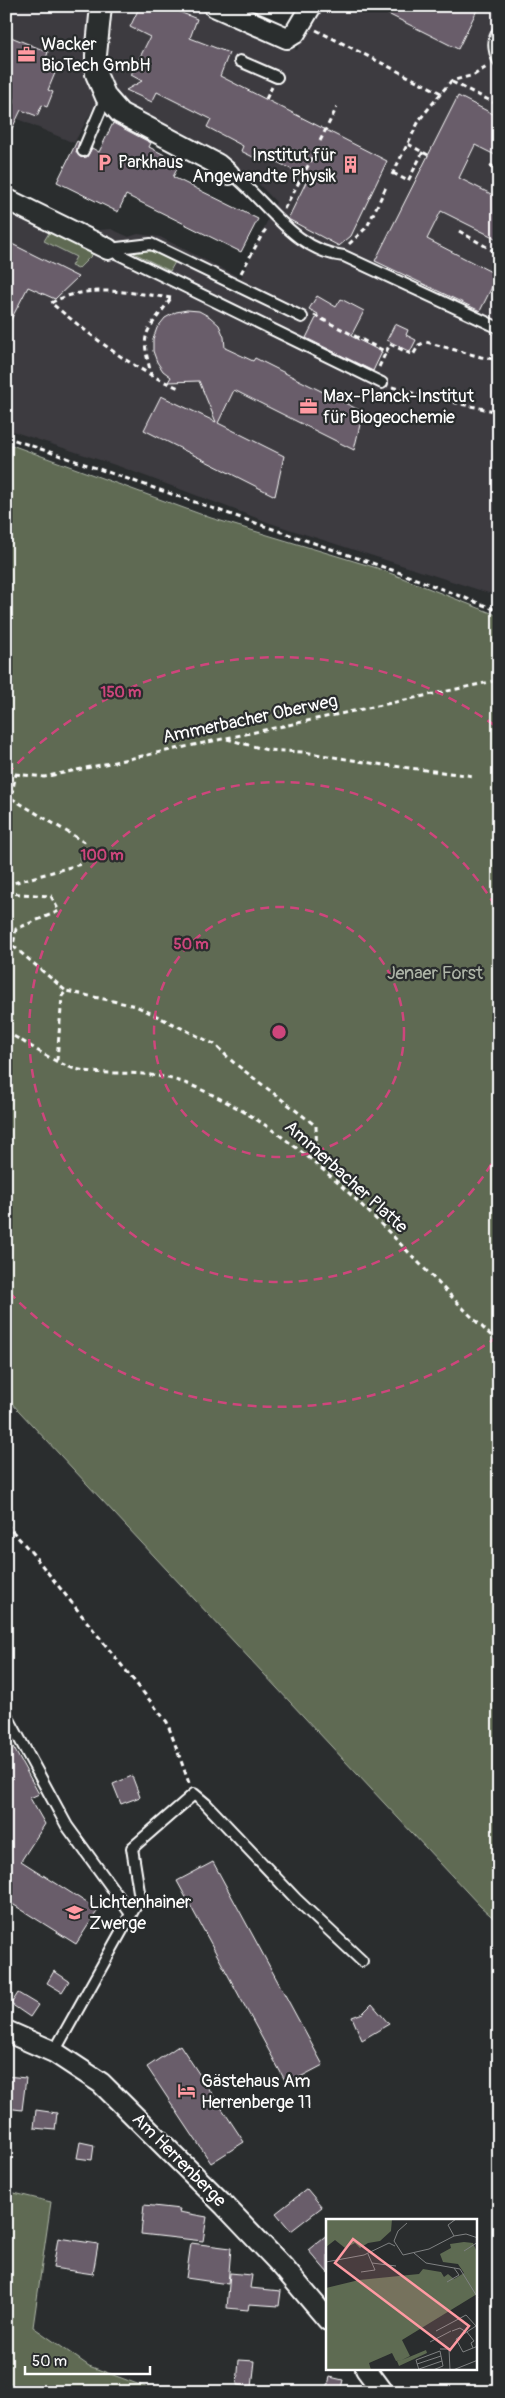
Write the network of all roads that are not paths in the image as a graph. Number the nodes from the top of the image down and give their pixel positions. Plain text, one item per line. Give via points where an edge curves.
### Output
1 (101, 6) edge
2 (214, 6) edge
3 (311, 6) edge
4 (499, 30) edge
5 (240, 60) dead end
6 (499, 62) edge
7 (277, 77) dead end
8 (106, 97) junction
9 (83, 151) dead end
10 (234, 176) joint
11 (6, 199) edge
12 (108, 249) junction
13 (302, 317) road end
14 (499, 328) edge
15 (382, 383) dead end
16 (6, 1714) edge
17 (131, 1914) junction
18 (362, 1961) dead end
19 (6, 2031) edge
20 (54, 2052) junction
21 (326, 2318) edge
22 (367, 2370) edge
23 (383, 2392) edge

1 - 8 street via 96,74
2 - 3 street via 287,38 295,33
4 - 6 lane via 494,37
5 - 7 lane
8 - 9 lane
8 - 10 street via 120,113
10 - 14 lane via 291,233 333,255 344,256
11 - 12 street
12 - 13 lane via 151,244
12 - 15 lane
16 - 17 lane via 67,1826
17 - 18 lane via 140,1898 132,1848 194,1794 296,1899
17 - 20 lane
19 - 20 street, Am Herrenberge
20 - 21 street, Am Herrenberge via 115,2096 277,2260
22 - 23 street

